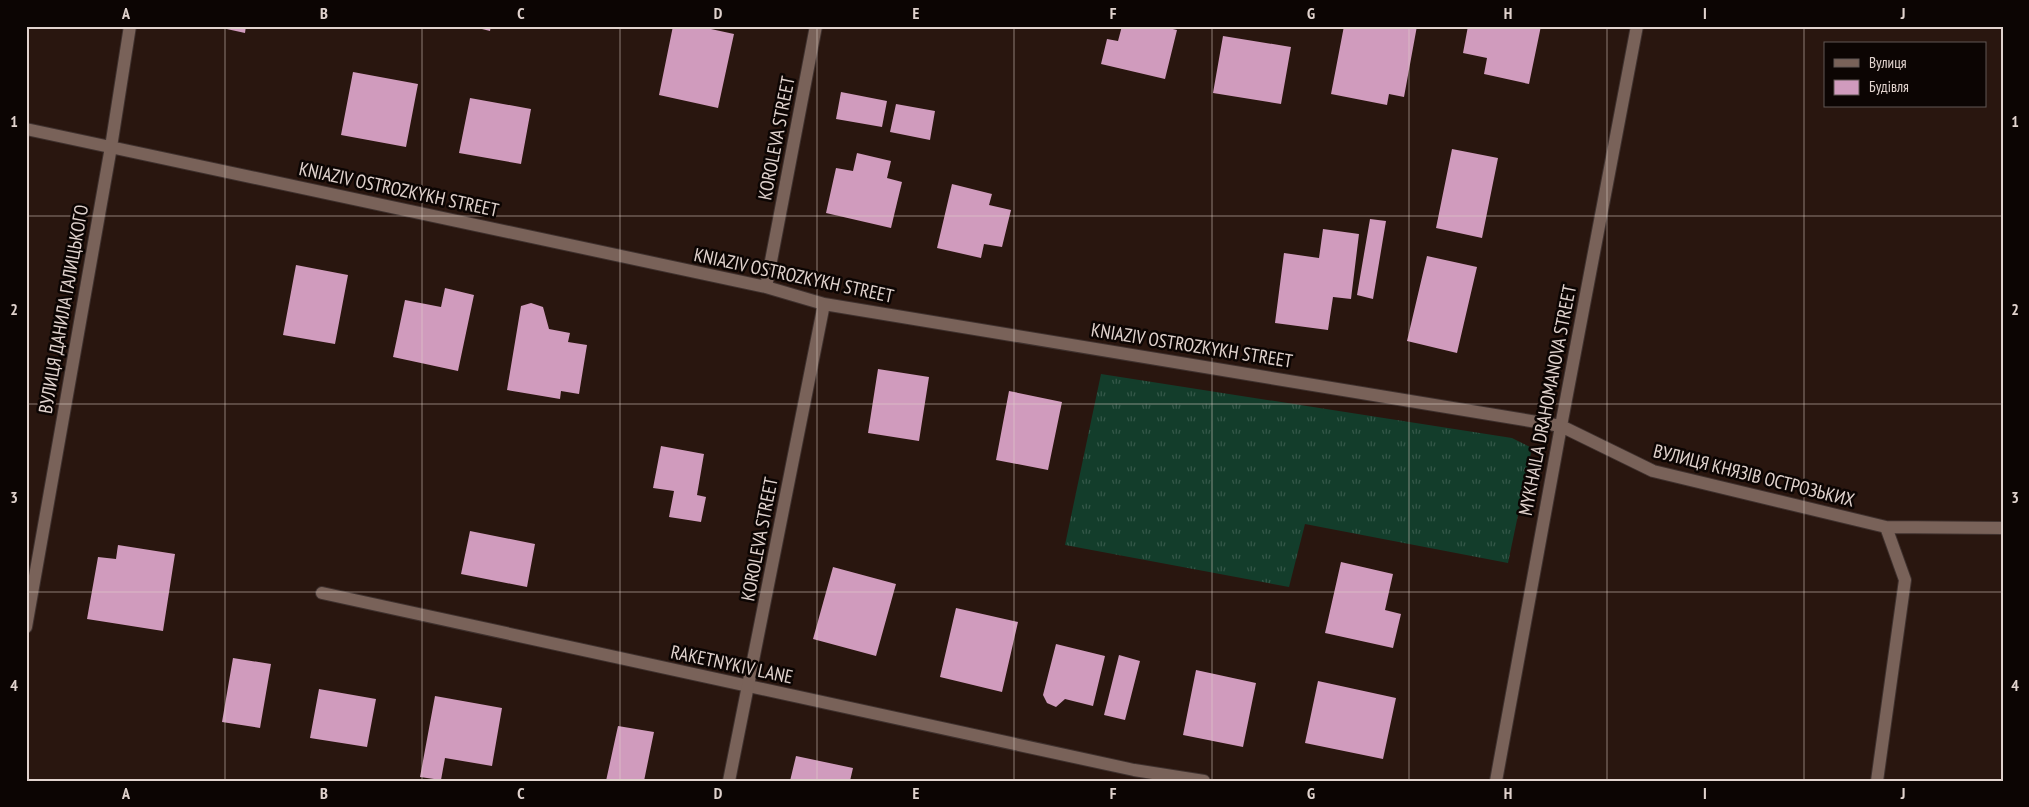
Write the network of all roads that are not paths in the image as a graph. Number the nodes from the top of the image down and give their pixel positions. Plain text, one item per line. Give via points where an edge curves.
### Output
1 (130, 26) edge
2 (816, 26) edge
3 (1637, 26) edge
4 (26, 129) edge
5 (111, 147) junction
6 (766, 287) junction
7 (824, 304) junction
8 (1560, 426) junction
9 (1886, 527) junction
10 (2003, 528) edge
11 (322, 593) dead end
12 (26, 627) edge
13 (747, 686) junction
14 (1133, 775) edge
15 (729, 781) edge
16 (1204, 781) edge
17 (1496, 781) edge
18 (1876, 781) edge

1 - 5 street, ВУЛИЦЯ ДАНИЛА ГАЛИЦЬКОГО
2 - 6 street, KOROLEVA STREET
3 - 8 street, MYKHAILA DRAHOMANOVA STREET
4 - 5 street, KNIAZIV OSTROZKYKH STREET
5 - 6 street, KNIAZIV OSTROZKYKH STREET
5 - 12 street, ВУЛИЦЯ ДАНИЛА ГАЛИЦЬКОГО
6 - 7 street, KNIAZIV OSTROZKYKH STREET
7 - 8 street, KNIAZIV OSTROZKYKH STREET
7 - 13 street, KOROLEVA STREET via 776,555
8 - 9 street, ВУЛИЦЯ КНЯЗІВ ОСТРОЗЬКИХ via 1654,471
8 - 17 street, MYKHAILA DRAHOMANOVA STREET
9 - 10 street, ВУЛИЦЯ КНЯЗІВ ОСТРОЗЬКИХ
9 - 18 street via 1905,580
11 - 13 street, RAKETNYKIV LANE
13 - 14 street, RAKETNYKIV LANE
13 - 15 street, KOROLEVA STREET
14 - 16 street, RAKETNYKIV LANE

